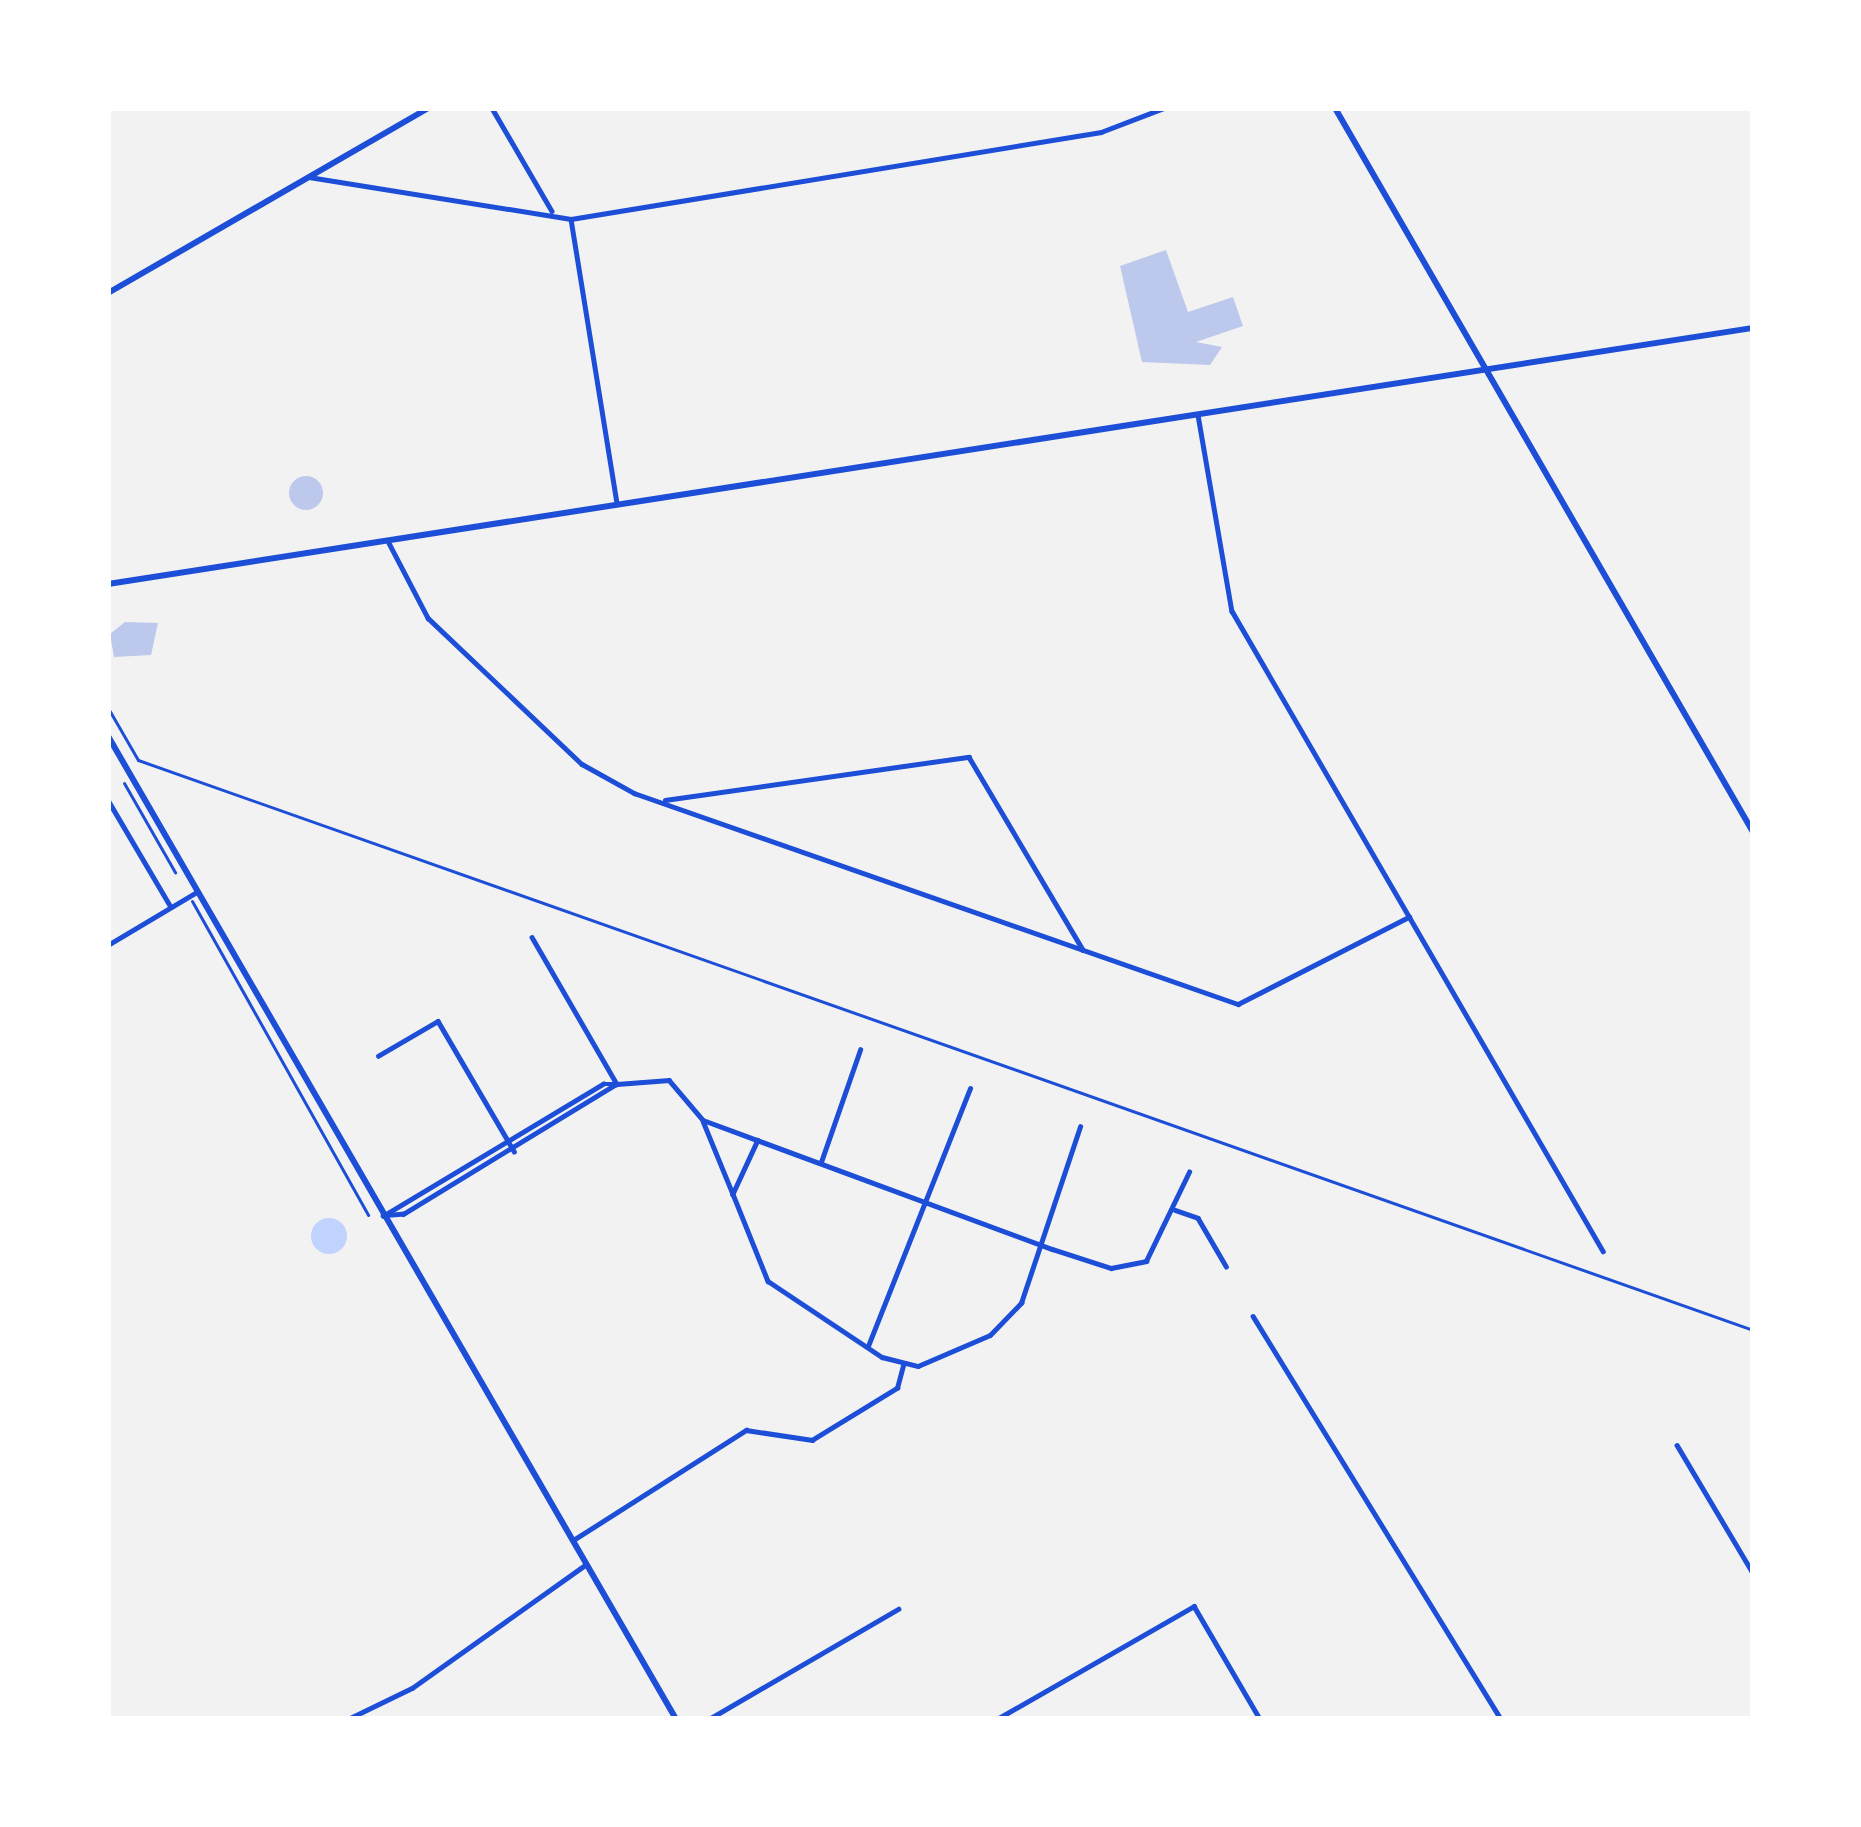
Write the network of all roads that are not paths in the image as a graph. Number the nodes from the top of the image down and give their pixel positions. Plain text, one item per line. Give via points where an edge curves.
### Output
1 (429, 108) edge
2 (492, 108) edge
3 (1164, 108) edge
4 (1335, 108) edge
5 (309, 177) junction
6 (552, 211) junction
7 (572, 218) junction
8 (108, 293) edge
9 (1753, 328) edge
10 (1484, 370) junction
11 (1198, 416) junction
12 (618, 507) junction
13 (389, 543) junction
14 (108, 584) edge
15 (108, 736) edge
16 (108, 800) edge
17 (659, 801) junction
18 (1750, 820) edge
19 (1753, 832) edge
20 (198, 892) junction
21 (171, 907) junction
22 (1409, 916) junction
23 (532, 937) dead end
24 (108, 945) edge
25 (1083, 950) junction
26 (860, 1050) dead end
27 (378, 1056) dead end
28 (617, 1084) junction
29 (970, 1088) dead end
30 (703, 1120) junction
31 (1080, 1126) dead end
32 (507, 1139) junction
33 (758, 1139) junction
34 (514, 1151) junction
35 (821, 1162) junction
36 (1189, 1172) dead end
37 (733, 1194) junction
38 (928, 1200) junction
39 (1175, 1210) junction
40 (383, 1216) junction
41 (1038, 1243) junction
42 (1603, 1251) dead end
43 (1226, 1266) dead end
44 (1253, 1316) dead end
45 (868, 1346) junction
46 (903, 1365) junction
47 (1677, 1445) dead end
48 (571, 1542) junction
49 (585, 1565) junction
50 (1753, 1573) edge
51 (898, 1609) dead end
52 (348, 1719) edge
53 (676, 1719) edge
54 (709, 1719) edge
55 (997, 1719) edge
56 (1261, 1719) edge
57 (1501, 1719) edge

1 - 5 street
2 - 6 street
3 - 7 street via 1101,132
4 - 10 street
5 - 6 street
5 - 8 street
6 - 7 street
7 - 12 street
9 - 10 street
10 - 11 street
10 - 18 street
11 - 12 street
11 - 22 street via 1229,604
12 - 13 street
13 - 14 street
13 - 17 street via 437,627 582,764
15 - 20 street
16 - 21 street
17 - 25 street
17 - 25 street via 969,757
18 - 19 street
20 - 21 street
20 - 40 street
21 - 24 street
22 - 25 street via 1248,1004
22 - 42 street
23 - 28 street
26 - 35 street
27 - 32 street via 438,1021
28 - 30 street via 674,1082
28 - 32 street
28 - 34 street
29 - 38 street
30 - 33 street
30 - 37 street
31 - 41 street
32 - 34 street
32 - 40 street
33 - 35 street
33 - 37 street
34 - 40 street
35 - 38 street
36 - 39 street
37 - 45 street via 777,1291
38 - 41 street
38 - 45 street
39 - 41 street via 1157,1250 1132,1267
39 - 43 street via 1198,1219
40 - 48 street
41 - 46 street via 1008,1321 937,1362
44 - 57 street
45 - 46 street
46 - 48 street via 897,1388 812,1440 746,1430
47 - 50 street
48 - 49 street
49 - 52 street via 403,1693
49 - 53 street
51 - 54 street
55 - 56 street via 1194,1606

